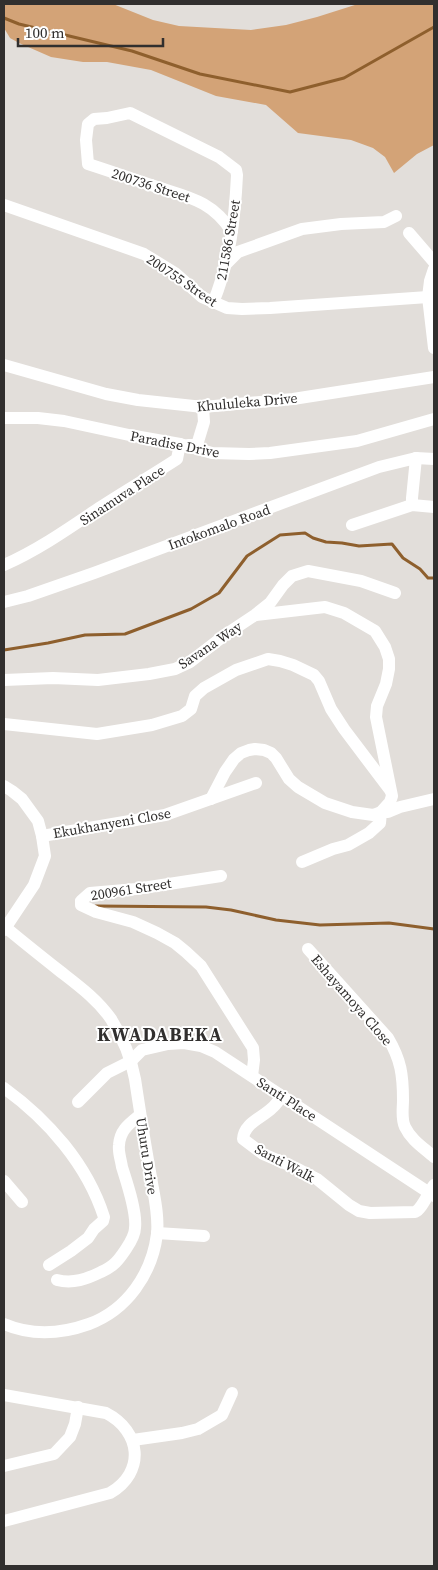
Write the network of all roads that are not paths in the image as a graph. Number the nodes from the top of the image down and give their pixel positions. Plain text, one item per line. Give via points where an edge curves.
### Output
1 (237, 175) joint
2 (4, 205) edge
3 (396, 216) dead end
4 (232, 232) junction
5 (409, 233) dead end
6 (434, 262) edge
7 (224, 265) junction
8 (434, 270) edge
9 (428, 297) junction
10 (212, 303) junction
11 (434, 348) edge
12 (4, 364) edge
13 (434, 377) edge
14 (203, 407) junction
15 (4, 418) edge
16 (434, 420) edge
17 (180, 444) junction
18 (416, 458) junction
19 (434, 459) edge
20 (412, 505) junction
21 (434, 507) edge
22 (352, 525) dead end
23 (4, 565) edge
24 (395, 593) dead end
25 (4, 602) edge
26 (255, 615) junction
27 (4, 680) edge
28 (4, 724) edge
29 (256, 784) dead end
30 (4, 786) edge
31 (390, 790) junction
32 (211, 799) junction
33 (434, 800) edge
34 (381, 812) junction
35 (42, 836) junction
36 (302, 862) dead end
37 (221, 876) dead end
38 (4, 928) edge
39 (308, 948) dead end
40 (131, 1061) junction
41 (252, 1076) junction
42 (4, 1088) edge
43 (282, 1096) junction
44 (78, 1102) dead end
45 (140, 1115) junction
46 (434, 1157) edge
47 (4, 1181) edge
48 (432, 1191) edge
49 (22, 1202) dead end
50 (157, 1233) junction
51 (204, 1236) dead end
52 (49, 1264) dead end
53 (57, 1280) dead end
54 (4, 1324) edge
55 (232, 1393) dead end
56 (4, 1395) edge
57 (78, 1407) junction
58 (133, 1440) junction
59 (4, 1466) edge
60 (4, 1522) edge

1 - 4 street, 211586 Street
1 - 4 street, 200736 Street via 236,170 219,157 130,113 94,119 88,124 88,164 199,201 226,222
2 - 10 street, 200755 Street via 144,254 166,266
3 - 7 street via 384,222 302,229 238,252
4 - 7 street, 211586 Street
5 - 6 street
7 - 10 street, 211586 Street via 221,283
8 - 9 street
9 - 10 street, 200755 Street via 242,309
9 - 11 street
12 - 14 street, Khululeka Drive via 106,394
13 - 14 street, Khululeka Drive via 293,399
14 - 17 street via 204,422 197,445
15 - 17 street, Paradise Drive via 64,421
16 - 17 street, Paradise Drive via 357,441 270,453 212,453
17 - 23 street, Sinamuva Place via 177,459 54,539
18 - 19 street, Intokomalo Road
18 - 20 street
18 - 25 street, Intokomalo Road via 379,467 94,573
20 - 21 street
20 - 22 street
24 - 26 street, Savana Way via 361,581 308,571 292,576 270,603
26 - 27 street, Savana Way via 190,662 175,668 98,680
26 - 31 street via 325,607 375,630 389,659 386,684 376,716
28 - 31 street via 97,734 152,726 182,716 191,709 195,696 204,688 236,670 268,659 280,661 314,675 344,729
29 - 32 street, Ekukhanyeni Close
30 - 35 street via 31,810
31 - 34 street via 390,802
32 - 34 street via 234,759 241,753 256,749 271,753 289,779 325,803 352,812 373,815
32 - 35 street, Ekukhanyeni Close via 152,818
33 - 34 street
34 - 36 street via 380,823 369,833 348,845
35 - 38 street via 44,856 34,885
37 - 41 street, 200961 Street via 90,893 81,900 81,905 157,932 193,958 253,1048
38 - 40 street, Uhuru Drive via 99,1004 124,1040
39 - 46 street, Eshayamoya Close via 388,1038 402,1074 404,1126 411,1137
40 - 41 street, Santi Place via 142,1050 184,1043 215,1052
40 - 44 street, Santi Place via 107,1073
40 - 45 street, Uhuru Drive
41 - 43 street, Santi Place
42 - 52 street via 43,1120 66,1146 93,1190 104,1216 88,1238
43 - 48 street, Santi Place
43 - 48 street, Santi Walk via 244,1132 243,1139 262,1154 317,1179 359,1211 415,1212
45 - 50 street, Uhuru Drive
45 - 53 street via 121,1133 118,1146 135,1222 128,1246 117,1263 97,1274 84,1280
47 - 49 street
50 - 51 street
50 - 54 street, Uhuru Drive via 151,1260 135,1290 95,1322 59,1332 40,1333
55 - 58 street via 222,1415 198,1429
56 - 57 street
57 - 58 street via 115,1418
57 - 59 street via 70,1437 54,1454
58 - 60 street via 133,1466 117,1489

